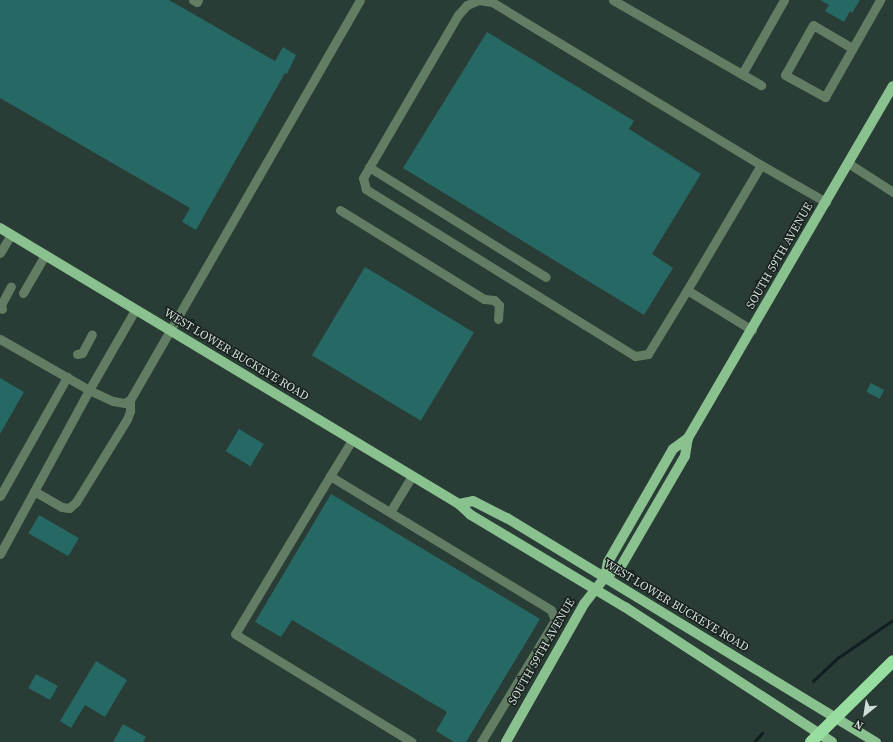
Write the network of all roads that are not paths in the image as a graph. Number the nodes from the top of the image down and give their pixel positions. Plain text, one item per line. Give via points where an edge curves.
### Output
1 (193, 0) edge
2 (198, 0) edge
3 (360, 0) edge
4 (613, 0) edge
5 (784, 0) edge
6 (880, 0) edge
7 (852, 48) junction
8 (742, 74) junction
9 (761, 85) dead end
10 (893, 86) edge
11 (848, 163) junction
12 (761, 165) junction
13 (369, 167) junction
14 (893, 192) edge
15 (826, 202) junction
16 (340, 210) dead end
17 (0, 228) edge
18 (11, 235) junction
19 (0, 253) edge
20 (44, 255) junction
21 (546, 277) dead end
22 (11, 286) dead end
23 (687, 290) junction
24 (23, 293) dead end
25 (2, 309) dead end
26 (135, 310) junction
27 (498, 319) dead end
28 (170, 330) junction
29 (752, 330) junction
30 (92, 334) dead end
31 (0, 339) edge
32 (77, 354) dead end
33 (67, 377) junction
34 (89, 390) junction
35 (130, 400) junction
36 (352, 440) junction
37 (330, 476) junction
38 (412, 476) junction
39 (34, 491) junction
40 (0, 496) edge
41 (459, 504) junction
42 (390, 512) junction
43 (0, 554) edge
44 (604, 577) junction
45 (596, 590) junction
46 (893, 661) edge
47 (836, 717) junction
48 (814, 738) edge
49 (412, 742) edge
50 (481, 742) edge
51 (506, 742) edge
52 (832, 742) edge
53 (876, 742) edge

1 - 2 lane
3 - 28 lane
4 - 8 lane
5 - 8 lane
6 - 7 lane
7 - 7 lane via 813,25 785,75 825,97
8 - 9 lane
10 - 11 main road, SOUTH 59TH AVENUE
11 - 14 lane
11 - 15 main road, SOUTH 59TH AVENUE
12 - 13 lane via 492,2 479,0 467,5 458,15
12 - 15 lane
12 - 23 lane
13 - 21 lane
13 - 23 lane via 363,178 366,189 635,356 648,354
15 - 29 main road, SOUTH 59TH AVENUE
16 - 27 lane via 484,299 494,300 499,305
17 - 18 main road, WEST LOWER BUCKEYE ROAD
18 - 19 lane
18 - 20 main road, WEST LOWER BUCKEYE ROAD
20 - 24 lane
20 - 26 main road, WEST LOWER BUCKEYE ROAD
22 - 25 lane via 0,305
23 - 29 lane
26 - 28 main road, WEST LOWER BUCKEYE ROAD
26 - 34 lane
28 - 35 lane
28 - 36 main road, WEST LOWER BUCKEYE ROAD
29 - 44 main road, SOUTH 59TH AVENUE via 688,438 685,456 620,568
30 - 32 lane via 82,353
31 - 33 lane
33 - 34 lane
33 - 40 lane
34 - 35 lane via 119,404
34 - 39 lane
35 - 39 lane via 127,419 76,502 69,508 62,508
36 - 37 lane
36 - 38 main road, WEST LOWER BUCKEYE ROAD
37 - 42 lane
37 - 49 lane via 235,634
38 - 41 main road, WEST LOWER BUCKEYE ROAD
38 - 42 lane
39 - 43 lane
41 - 44 main road, WEST LOWER BUCKEYE ROAD via 472,501 490,509
41 - 45 main road, WEST LOWER BUCKEYE ROAD via 472,515
42 - 50 lane via 551,610 555,620
44 - 45 main road, SOUTH 59TH AVENUE
44 - 47 main road, WEST LOWER BUCKEYE ROAD
45 - 48 main road, WEST LOWER BUCKEYE ROAD via 632,612
45 - 51 main road, SOUTH 59TH AVENUE via 584,604
46 - 47 highway
47 - 48 highway
47 - 53 main road, WEST LOWER BUCKEYE ROAD
48 - 52 main road, WEST LOWER BUCKEYE ROAD

